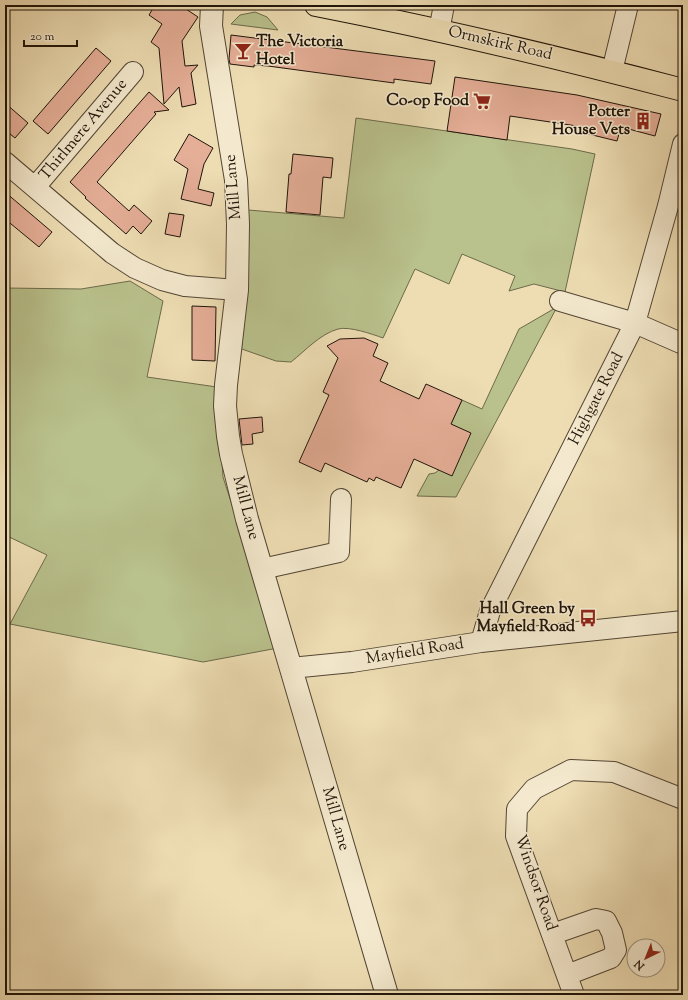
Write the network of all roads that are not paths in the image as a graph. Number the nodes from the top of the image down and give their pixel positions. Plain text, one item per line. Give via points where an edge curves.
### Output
1 (212, 5) edge
2 (316, 5) edge
3 (444, 5) edge
4 (628, 5) edge
5 (439, 31) junction
6 (612, 70) junction
7 (133, 72) dead end
8 (683, 90) edge
9 (683, 144) edge
10 (5, 162) edge
11 (35, 187) junction
12 (237, 290) junction
13 (560, 301) dead end
14 (635, 323) junction
15 (683, 344) edge
16 (340, 499) dead end
17 (262, 569) junction
18 (683, 621) edge
19 (481, 642) junction
20 (291, 668) junction
21 (683, 799) edge
22 (553, 934) junction
23 (567, 975) junction
24 (387, 995) edge
25 (574, 995) edge

1 - 12 street, Mill Lane via 211,26 236,180
2 - 5 main road, Ormskirk Road
3 - 5 street
4 - 6 street
5 - 6 main road, Ormskirk Road
6 - 8 main road, Ormskirk Road
7 - 11 street, Thirlmere Avenue
9 - 14 street, Highgate Road
10 - 11 street
11 - 12 street via 112,253 135,268 162,280 185,286
12 - 17 street, Mill Lane via 225,406 231,454
13 - 14 street
14 - 15 street
14 - 19 street, Highgate Road via 490,611
16 - 17 street via 339,560
17 - 20 street, Mill Lane
18 - 19 street, Mayfield Road
19 - 20 street, Mayfield Road via 352,662
20 - 24 street, Mill Lane
21 - 22 street, Windsor Road via 614,772 571,770 534,789 517,809 516,836
22 - 23 street, Windsor Road
22 - 23 street via 596,919 606,922 612,933 616,950 612,958
23 - 25 street, Windsor Road

